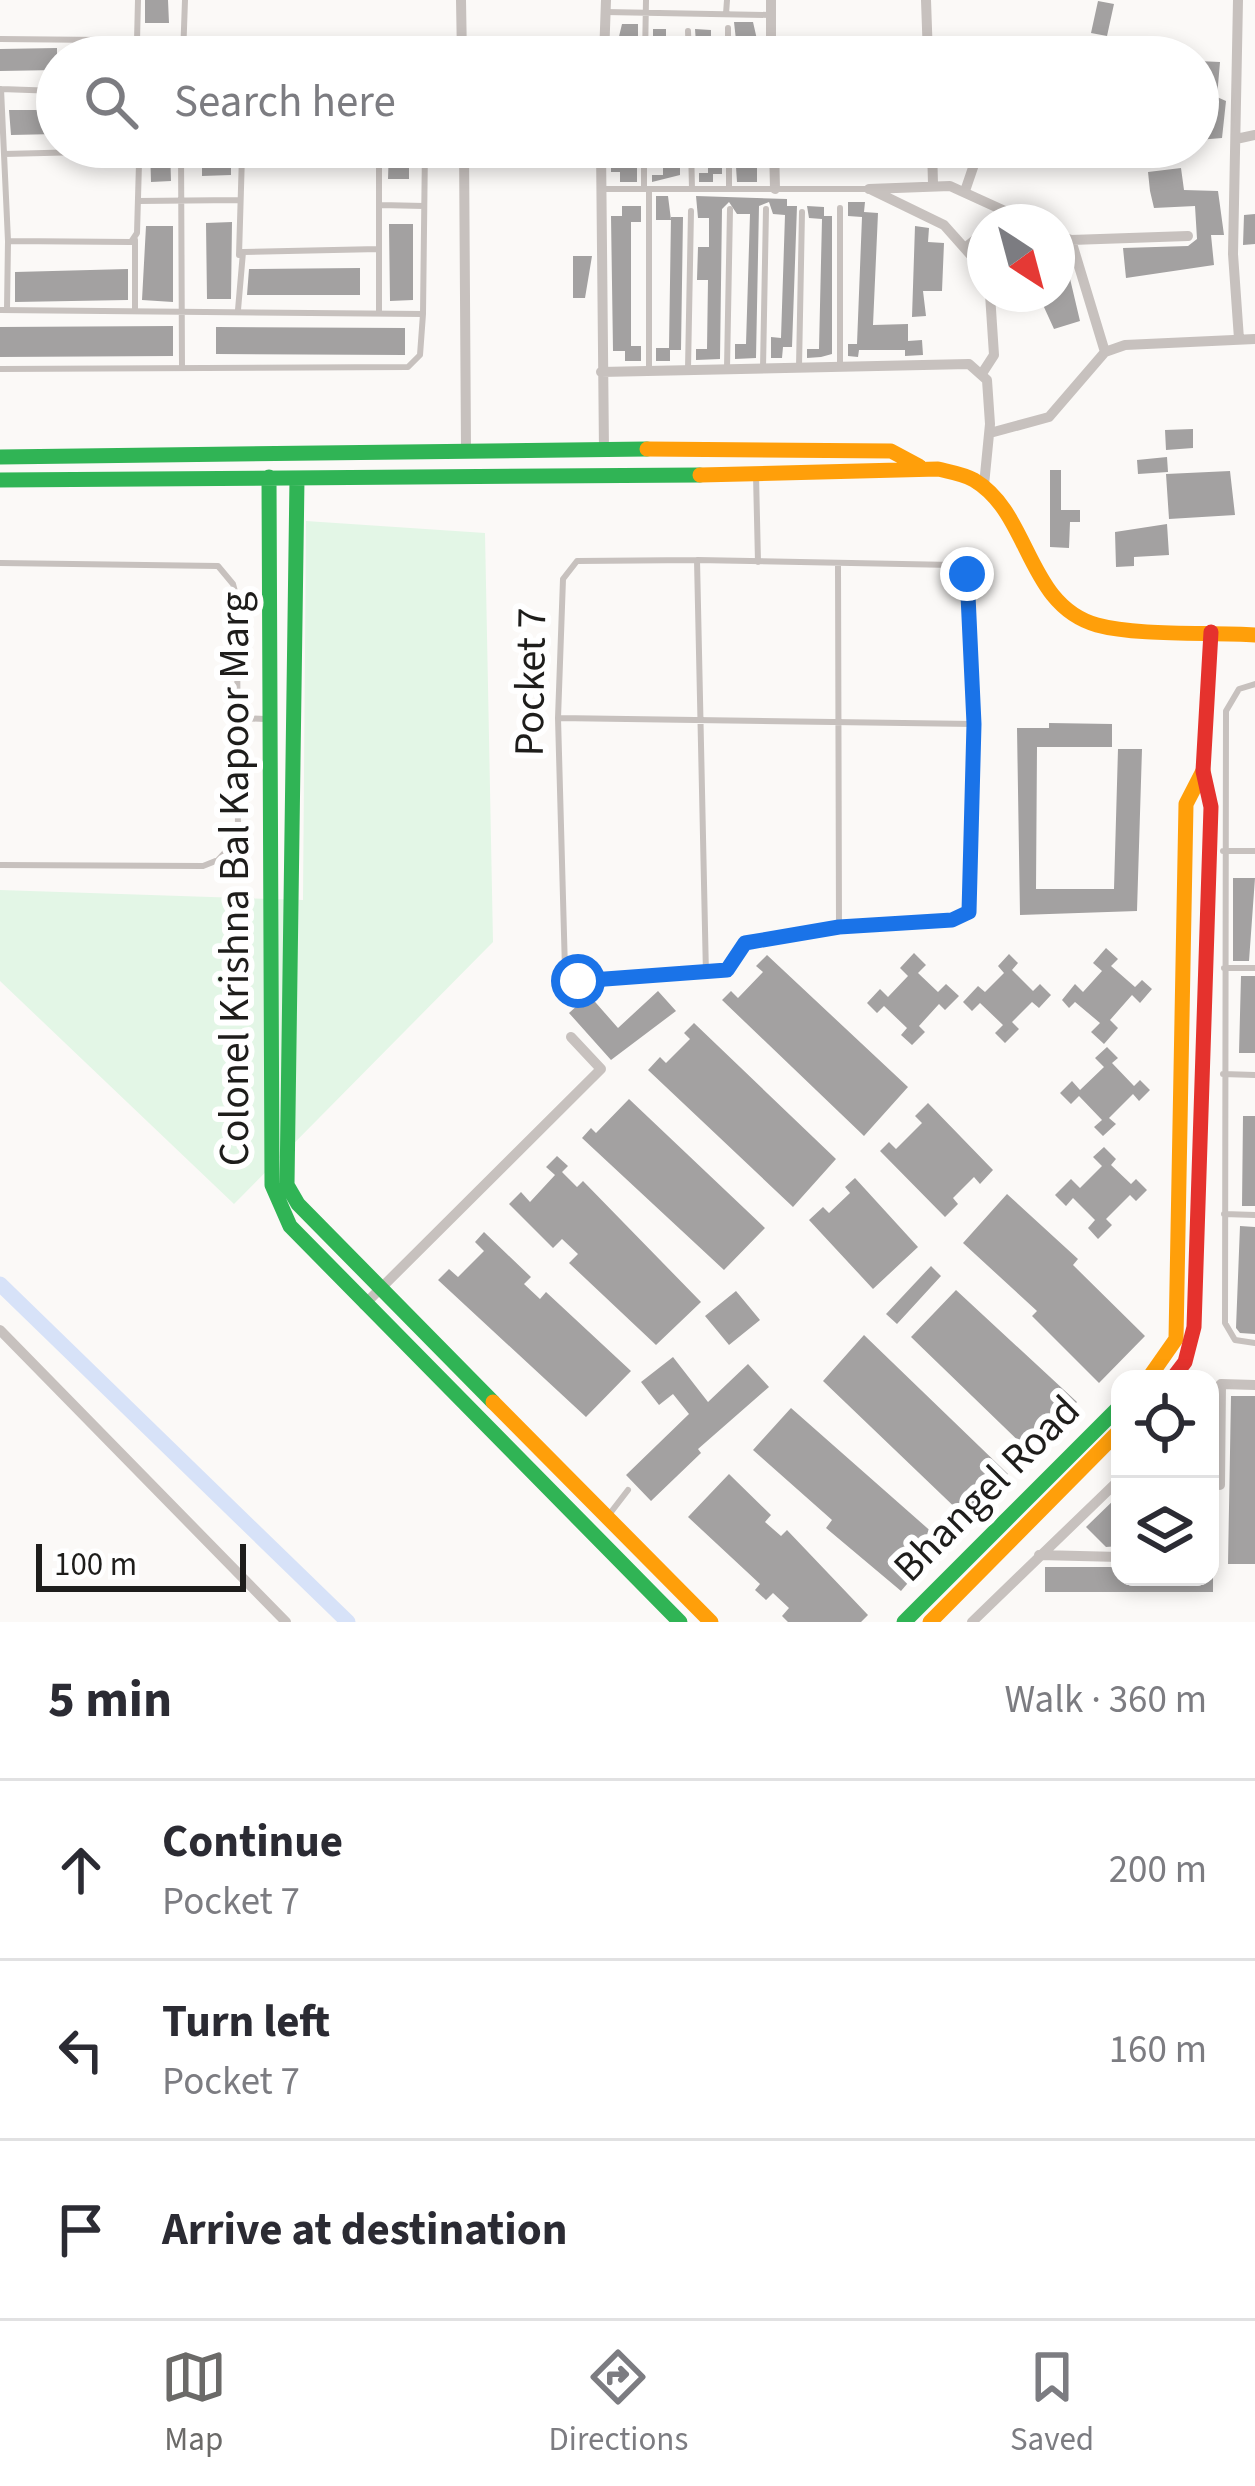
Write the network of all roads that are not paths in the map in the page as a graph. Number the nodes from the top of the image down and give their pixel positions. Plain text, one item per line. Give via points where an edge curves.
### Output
1 (137, 0) edge
2 (185, 0) edge
3 (461, 0) edge
4 (646, 0) edge
5 (689, 0) edge
6 (727, 0) edge
7 (771, 0) edge
8 (926, 0) edge
9 (1238, 0) edge
10 (606, 6) edge
11 (646, 12) junction
12 (689, 13) junction
13 (726, 14) junction
14 (770, 15) junction
15 (728, 28) dead end
16 (688, 32) dead end
17 (137, 36) edge
18 (183, 36) edge
19 (462, 36) edge
20 (605, 36) edge
21 (645, 36) edge
22 (688, 36) edge
23 (728, 36) edge
24 (771, 36) edge
25 (927, 36) edge
26 (0, 39) edge
27 (36, 40) edge
28 (0, 89) edge
29 (36, 90) edge
30 (1255, 135) edge
31 (1236, 139) junction
32 (36, 153) edge
33 (4, 154) junction
34 (136, 168) edge
35 (181, 168) edge
36 (239, 168) edge
37 (379, 168) edge
38 (424, 168) edge
39 (464, 168) edge
40 (600, 168) edge
41 (645, 168) edge
42 (692, 168) edge
43 (729, 168) edge
44 (774, 168) edge
45 (933, 168) edge
46 (973, 168) edge
47 (933, 184) junction
48 (599, 189) junction
49 (646, 189) junction
50 (692, 189) junction
51 (729, 189) junction
52 (775, 189) junction
53 (869, 189) junction
54 (965, 191) junction
55 (239, 200) junction
56 (138, 201) junction
57 (2, 202) edge
58 (180, 202) junction
59 (993, 204) edge
60 (380, 205) junction
61 (424, 206) junction
62 (840, 208) dead end
63 (730, 209) dead end
64 (766, 209) dead end
65 (691, 211) dead end
66 (802, 212) dead end
67 (1188, 236) dead end
68 (135, 237) junction
69 (1075, 240) edge
70 (8, 241) junction
71 (965, 248) joint
72 (380, 249) junction
73 (967, 250) edge
74 (239, 255) junction
75 (1075, 256) edge
76 (135, 309) junction
77 (178, 309) junction
78 (3, 310) edge
79 (238, 310) junction
80 (991, 312) edge
81 (380, 313) junction
82 (423, 314) junction
83 (1239, 339) junction
84 (1255, 339) edge
85 (1105, 352) junction
86 (840, 366) junction
87 (182, 367) junction
88 (799, 367) junction
89 (727, 368) junction
90 (763, 368) junction
91 (0, 369) edge
92 (688, 369) junction
93 (650, 370) junction
94 (601, 372) junction
95 (983, 372) junction
96 (990, 433) junction
97 (466, 448) junction
98 (428, 449) junction
99 (576, 452) junction
100 (604, 452) junction
101 (0, 457) edge
102 (919, 466) junction
103 (430, 474) junction
104 (574, 474) junction
105 (756, 474) junction
106 (269, 477) junction
107 (297, 479) junction
108 (0, 480) edge
109 (984, 485) junction
110 (697, 560) junction
111 (758, 562) junction
112 (0, 563) edge
113 (838, 564) junction
114 (1211, 632) junction
115 (1255, 634) edge
116 (1255, 684) edge
117 (240, 718) junction
118 (558, 718) junction
119 (268, 719) junction
120 (699, 723) junction
121 (837, 724) junction
122 (974, 724) junction
123 (1203, 771) junction
124 (1185, 850) junction
125 (1214, 851) junction
126 (1255, 851) edge
127 (0, 866) edge
128 (839, 927) junction
129 (1224, 968) junction
130 (1255, 968) edge
131 (706, 975) junction
132 (571, 1037) dead end
133 (1181, 1073) junction
134 (1205, 1074) junction
135 (1223, 1074) junction
136 (1255, 1075) edge
137 (1224, 1214) junction
138 (1255, 1215) edge
139 (383, 1286) junction
140 (364, 1305) junction
141 (0, 1330) edge
142 (1255, 1343) edge
143 (1154, 1370) edge
144 (1179, 1370) edge
145 (1221, 1384) joint
146 (1255, 1385) edge
147 (1111, 1415) edge
148 (1111, 1439) edge
149 (1220, 1484) dead end
150 (1111, 1487) edge
151 (628, 1490) dead end
152 (607, 1518) junction
153 (1039, 1555) junction
154 (1111, 1557) edge
155 (286, 1622) edge
156 (680, 1622) edge
157 (711, 1622) edge
158 (904, 1622) edge
159 (930, 1622) edge
160 (972, 1622) edge
161 (988, 1622) edge

1 - 17 lane
2 - 18 lane
3 - 19 street
4 - 11 lane
5 - 12 lane
6 - 13 lane
7 - 14 street
8 - 25 street
9 - 31 street
10 - 11 lane
10 - 20 street
11 - 12 lane
11 - 21 lane
12 - 13 lane
13 - 14 lane
14 - 24 street
15 - 23 lane
16 - 22 lane
26 - 27 lane
28 - 29 lane
28 - 33 lane
30 - 31 street
31 - 83 street
32 - 33 lane
33 - 57 lane
34 - 56 lane
35 - 58 lane
36 - 55 lane
37 - 60 lane
38 - 61 lane
39 - 97 street
40 - 48 street
41 - 49 lane
42 - 50 lane
43 - 51 lane
44 - 52 street
45 - 47 street
46 - 54 street
47 - 53 street
47 - 54 street
48 - 49 lane
48 - 94 street
49 - 50 lane
49 - 93 lane
50 - 51 lane
51 - 52 lane
52 - 53 lane
53 - 71 street via 944,225
54 - 59 street
55 - 58 lane
55 - 74 lane
56 - 58 lane
56 - 68 lane
57 - 70 lane
58 - 77 lane
60 - 61 lane
60 - 72 lane
61 - 82 lane
62 - 86 lane
63 - 89 lane
64 - 90 lane
65 - 92 lane
66 - 88 lane
67 - 69 street
68 - 70 lane via 125,244
68 - 76 lane
70 - 78 lane
71 - 73 street
72 - 74 lane
72 - 81 lane
74 - 79 lane
75 - 85 street
76 - 77 lane
76 - 78 lane
77 - 79 lane
77 - 87 lane
79 - 81 lane
80 - 95 street via 994,355
81 - 82 lane
82 - 87 lane via 419,355 408,367
83 - 84 street
83 - 85 street via 1144,340
85 - 96 street via 1049,417
86 - 88 street
86 - 95 street via 969,364
87 - 91 lane
88 - 90 street
89 - 90 street
89 - 92 street
92 - 93 street
93 - 94 street
94 - 100 street
95 - 96 street
96 - 109 street
97 - 98 street
97 - 99 street
98 - 101 street
98 - 103 street
99 - 100 street
99 - 104 street
100 - 102 street via 891,451
102 - 105 street via 890,474
102 - 109 street
103 - 104 street
103 - 107 street
104 - 105 street
105 - 111 lane
106 - 107 street
106 - 108 street
106 - 119 street, Colonel Krishna Bal Kapoor Marg
107 - 139 street via 285,1165 298,1204
109 - 114 street via 1016,526 1051,596 1074,618
110 - 111 lane, Pocket 7
110 - 118 lane, Pocket 7 via 577,561 568,568
110 - 120 lane
111 - 113 lane, Pocket 7
112 - 117 lane via 218,566 237,599
113 - 121 lane
113 - 122 lane, Pocket 7 via 953,565 967,574
114 - 115 street
114 - 123 street
116 - 125 lane via 1239,689 1226,711
117 - 119 lane
117 - 127 lane via 238,838 218,860
118 - 120 lane
118 - 131 lane, Pocket 7 via 565,970 578,981
119 - 140 street, Colonel Krishna Bal Kapoor Marg via 272,1184 290,1226
120 - 121 lane
120 - 131 lane
121 - 122 lane
121 - 128 lane
122 - 128 lane, Pocket 7 via 969,912
123 - 124 street via 1186,804
123 - 125 street
124 - 125 street
124 - 133 street
125 - 126 lane
125 - 129 lane
125 - 134 street
128 - 131 lane, Pocket 7 via 745,943 727,970
129 - 130 lane
129 - 135 lane
132 - 139 street via 601,1070
133 - 134 street
133 - 143 street via 1176,1340
134 - 144 street via 1194,1327
135 - 136 lane
135 - 137 lane
137 - 138 lane
137 - 142 lane via 1225,1323 1235,1340
139 - 140 street
139 - 152 street
140 - 156 street, Colonel Krishna Bal Kapoor Marg
141 - 155 street
145 - 146 street
145 - 149 street
147 - 158 street, Bhangel Road
148 - 159 street, Bhangel Road
150 - 153 street
151 - 152 lane
152 - 157 street
153 - 154 street
153 - 160 street
160 - 161 street

